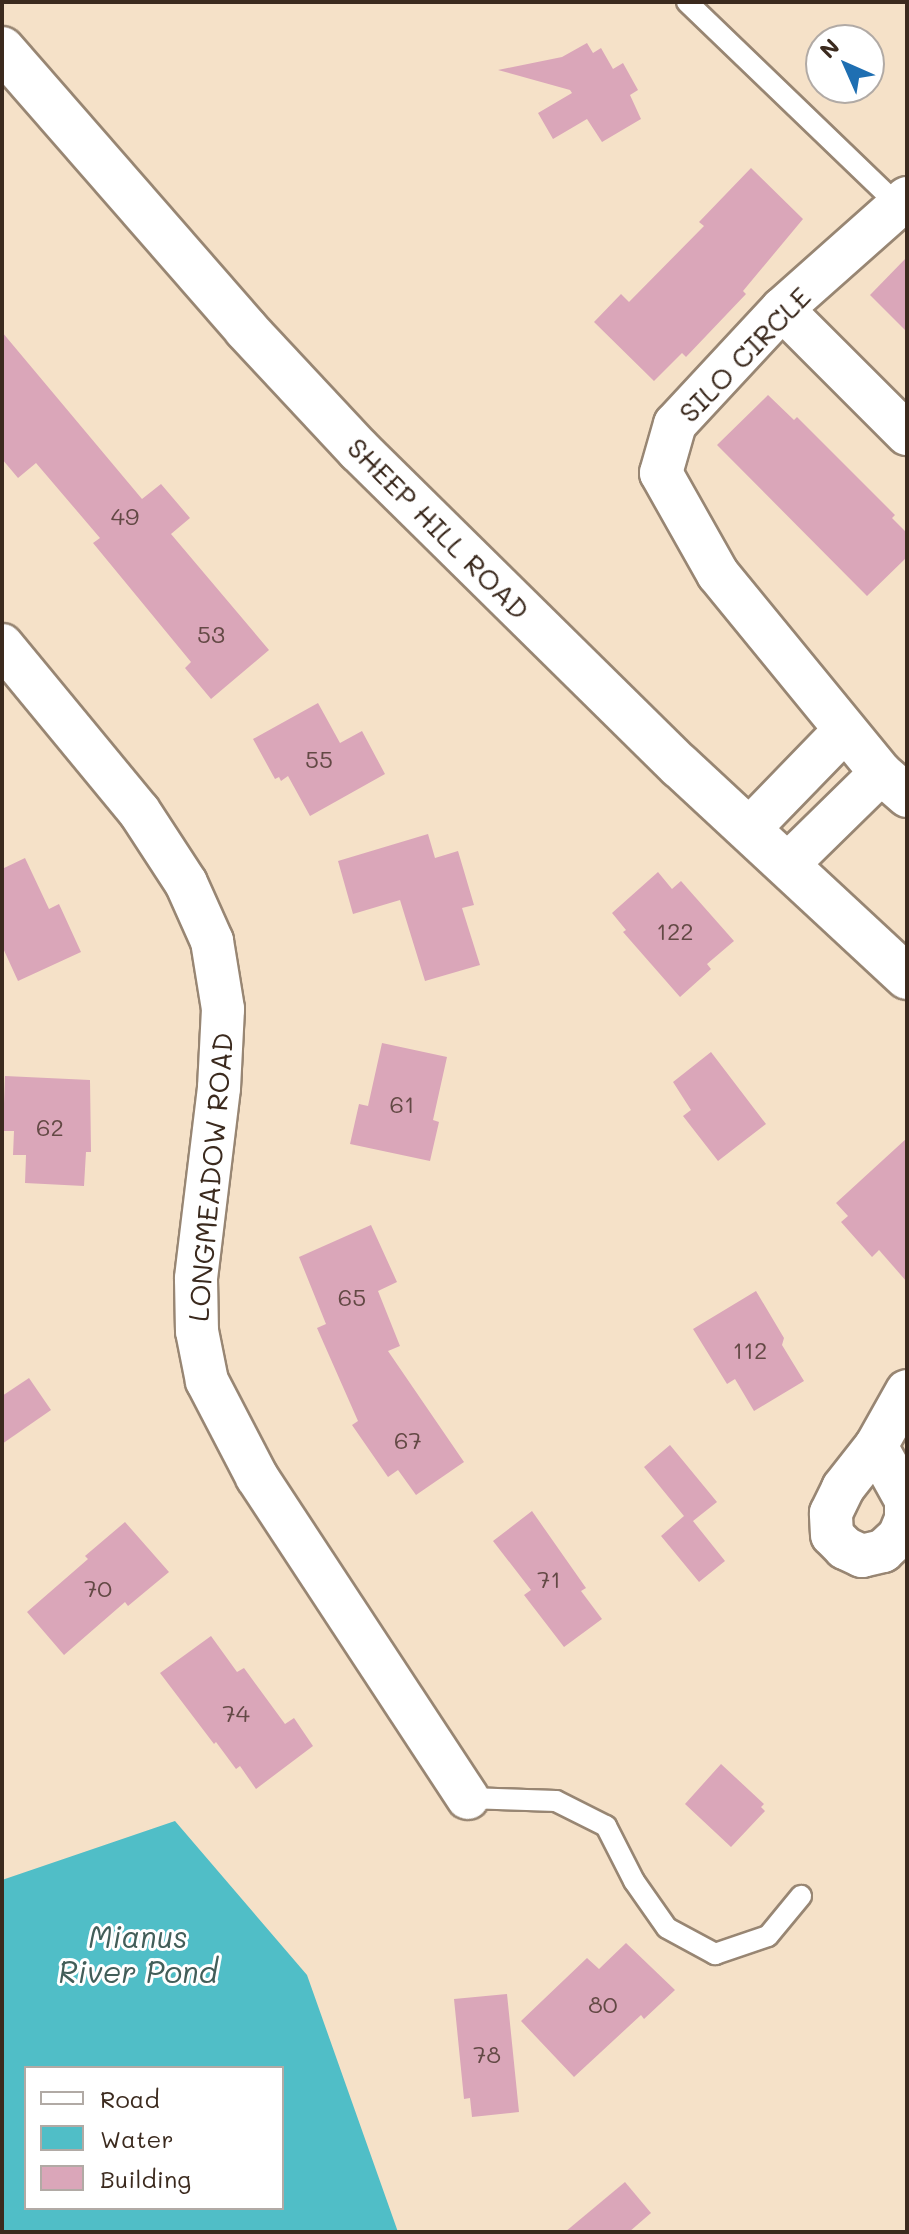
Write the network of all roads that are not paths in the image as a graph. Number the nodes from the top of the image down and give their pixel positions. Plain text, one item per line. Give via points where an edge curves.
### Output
1 (687, 2) edge
2 (2, 49) edge
3 (903, 201) edge
4 (782, 309) junction
5 (907, 434) edge
6 (2, 645) edge
7 (845, 730) junction
8 (894, 784) edge
9 (750, 828) junction
10 (788, 864) junction
11 (907, 977) edge
12 (907, 1391) edge
13 (876, 1446) dead end
14 (468, 1798) joint
15 (801, 1896) dead end

1 - 3 lane
2 - 9 street, SHEEP HILL ROAD via 359,450 680,766
3 - 4 street, SILO CIRCLE
4 - 5 street
4 - 7 street, SILO CIRCLE via 675,424 661,473 718,574
6 - 14 street, LONGMEADOW ROAD via 139,811 186,883 212,941 223,1009 221,1057 196,1279 197,1331 207,1381 257,1477
7 - 8 street, SILO CIRCLE
7 - 9 street
8 - 10 street, SILO CIRCLE
9 - 10 street, SHEEP HILL ROAD
10 - 11 street, SHEEP HILL ROAD
12 - 13 street
14 - 15 lane via 556,1801 606,1826 634,1881 667,1928 715,1954 768,1936

